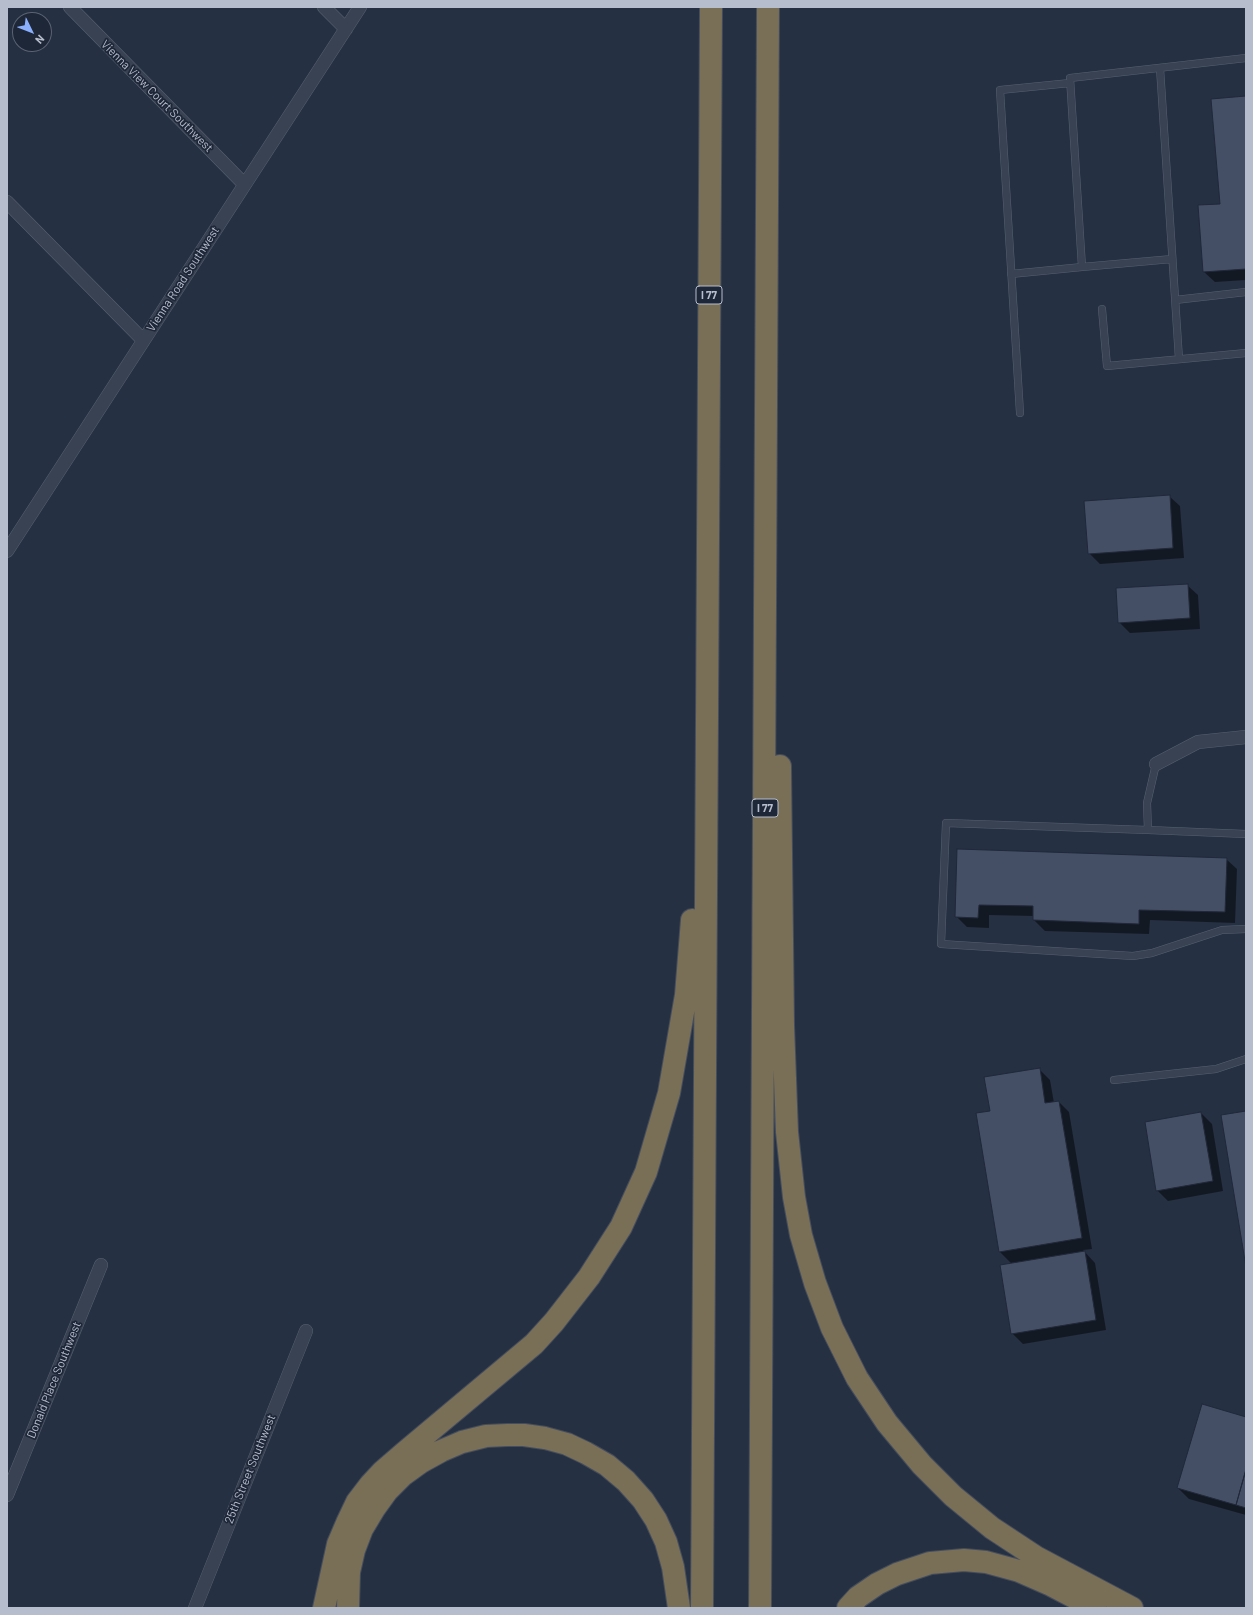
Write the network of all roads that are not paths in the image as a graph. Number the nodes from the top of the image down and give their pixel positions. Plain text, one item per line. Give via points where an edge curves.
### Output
1 (70, 7) edge
2 (324, 7) edge
3 (360, 7) edge
4 (711, 7) edge
5 (768, 7) edge
6 (346, 29) junction
7 (1246, 58) edge
8 (1160, 68) junction
9 (1070, 83) junction
10 (244, 184) junction
11 (7, 202) edge
12 (1172, 259) junction
13 (1082, 267) junction
14 (1011, 274) junction
15 (1246, 292) edge
16 (1175, 300) junction
17 (1102, 309) dead end
18 (143, 340) junction
19 (1246, 353) edge
20 (1179, 359) junction
21 (1020, 413) dead end
22 (766, 421) junction
23 (708, 530) junction
24 (7, 551) edge
25 (1246, 737) edge
26 (1156, 764) joint
27 (1148, 830) junction
28 (1246, 834) edge
29 (1246, 929) edge
30 (1246, 1059) edge
31 (1114, 1080) dead end
32 (101, 1265) dead end
33 (306, 1331) dead end
34 (7, 1495) edge
35 (1051, 1585) junction
36 (195, 1608) edge
37 (324, 1608) edge
38 (348, 1608) edge
39 (679, 1608) edge
40 (702, 1608) edge
41 (760, 1608) edge
42 (848, 1608) edge
43 (1081, 1608) edge
44 (1095, 1608) edge
45 (1132, 1608) edge

1 - 10 street, Vienna View Court Southwest
2 - 6 street
3 - 6 street, Vienna Road Southwest
4 - 23 highway, I 77
5 - 22 highway, I 77
6 - 10 street, Vienna Road Southwest
7 - 8 lane
8 - 9 lane via 1070,78
8 - 12 lane
9 - 13 lane
9 - 14 lane via 1000,90
10 - 18 street, Vienna Road Southwest
11 - 18 street
12 - 13 lane
12 - 16 lane
13 - 14 lane
14 - 21 lane
15 - 16 lane
16 - 20 lane
17 - 20 lane via 1107,366
18 - 24 street, Vienna Road Southwest
19 - 20 lane
22 - 41 highway, I 77
22 - 45 highway via 778,576 787,1132 801,1235 815,1283 837,1339 857,1378 904,1446 939,1484 973,1514 1012,1542
23 - 37 highway via 696,596 692,895 688,976 670,1094 646,1172 621,1227 589,1277 554,1322 534,1344 405,1452 370,1485 357,1502 338,1544
23 - 40 highway, I 77
25 - 26 street via 1198,742
26 - 27 lane via 1147,803
27 - 28 lane
27 - 29 lane via 946,823 941,944 1133,956 1152,953 1222,930
30 - 31 lane via 1216,1069
32 - 34 street, Donald Place Southwest
33 - 36 street, 25th Street Southwest
35 - 42 highway via 1019,1570 997,1564 952,1560 918,1566 897,1574 858,1597
35 - 43 highway
35 - 44 highway
38 - 39 highway via 349,1572 354,1550 362,1529 387,1492 403,1475 441,1451 486,1436 507,1434 545,1438 567,1444 602,1462 626,1481 643,1500 666,1542 673,1567

